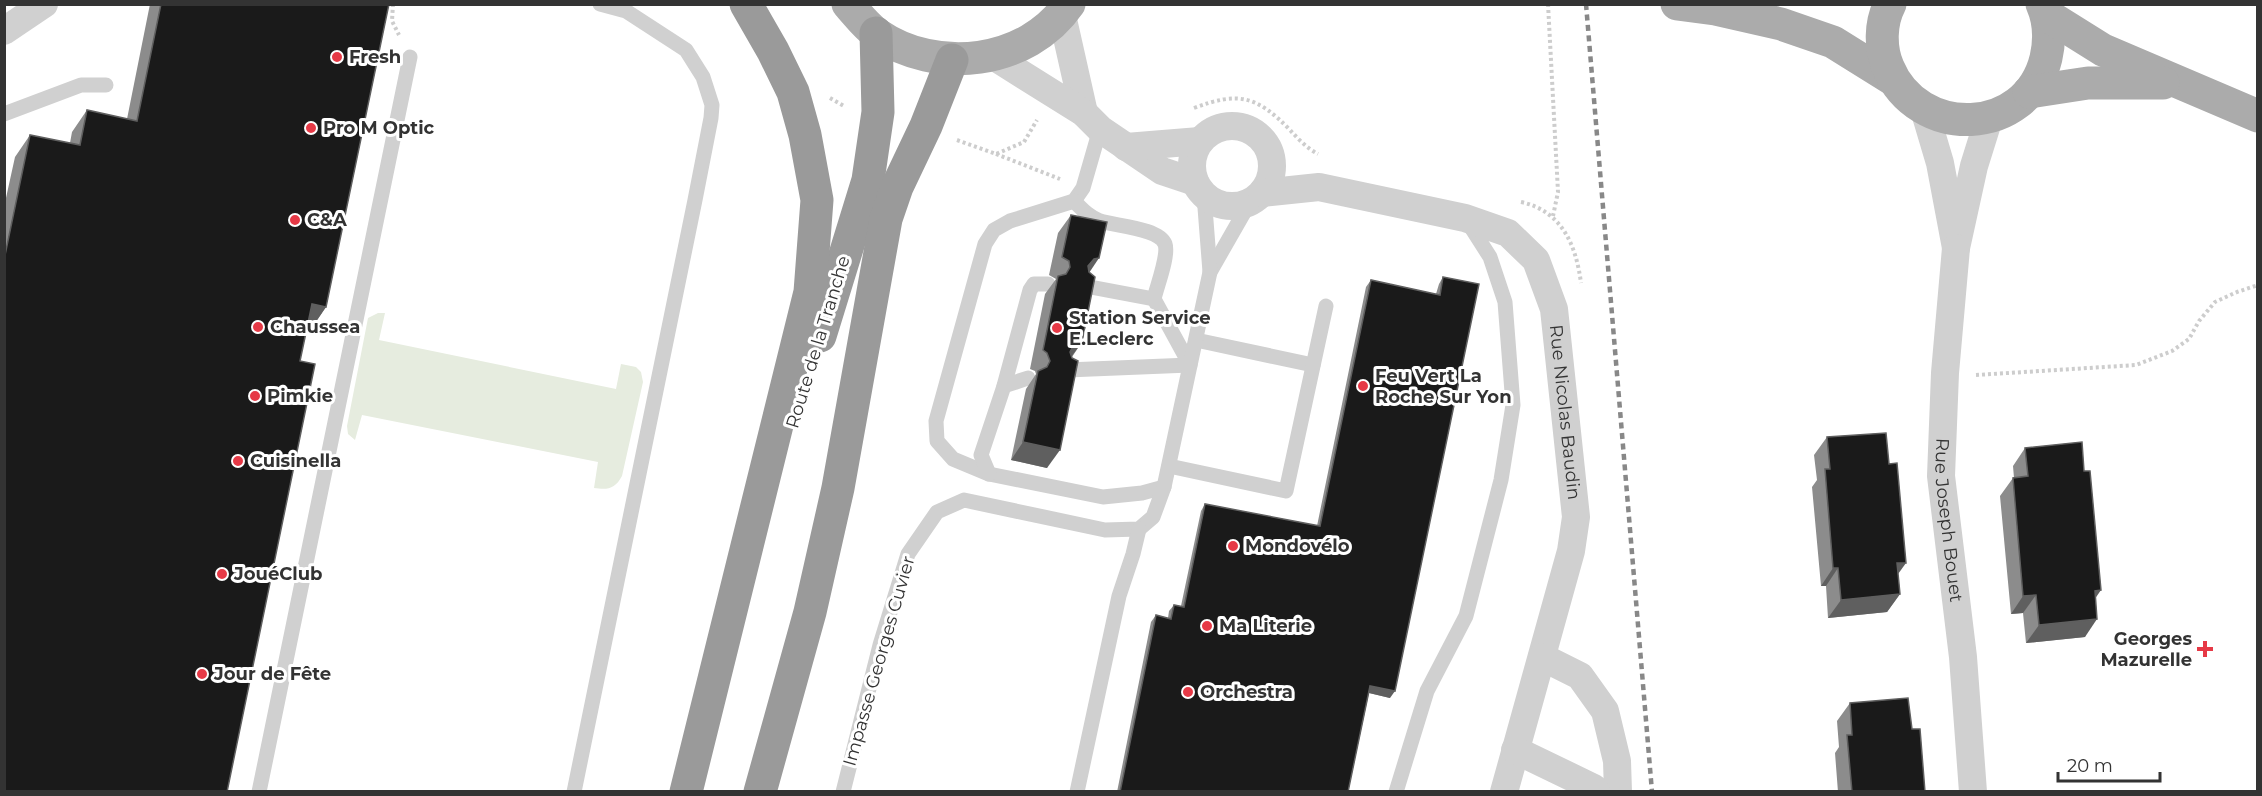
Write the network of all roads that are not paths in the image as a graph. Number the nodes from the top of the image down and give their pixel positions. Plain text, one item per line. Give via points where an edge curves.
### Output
1 (44, 4) edge
2 (600, 4) edge
3 (746, 4) edge
4 (848, 4) edge
5 (1677, 4) edge
6 (1789, 4) edge
7 (1890, 4) edge
8 (1715, 9) junction
9 (1066, 10) edge
10 (2045, 10) edge
11 (4, 31) edge
12 (876, 33) junction
13 (993, 56) junction
14 (410, 57) road end
15 (952, 60) junction
16 (1894, 80) junction
17 (2177, 83) junction
18 (106, 84) dead end
19 (2030, 92) junction
20 (1924, 110) junction
21 (4, 114) edge
22 (2258, 116) edge
23 (1989, 118) junction
24 (1092, 121) junction
25 (1200, 141) junction
26 (1126, 147) junction
27 (1271, 156) junction
28 (1319, 187) junction
29 (1199, 189) junction
30 (1256, 197) junction
31 (1074, 201) junction
32 (1465, 218) junction
33 (1956, 248) junction
34 (1210, 272) junction
35 (1048, 284) dead end
36 (1085, 286) edge
37 (1154, 299) junction
38 (1326, 306) dead end
39 (1196, 340) junction
40 (1190, 365) junction
41 (1313, 365) junction
42 (1068, 370) edge
43 (1028, 378) dead end
44 (1004, 386) junction
45 (1169, 466) junction
46 (989, 474) junction
47 (1164, 487) junction
48 (1139, 529) junction
49 (724, 644) junction
50 (1542, 657) junction
51 (1515, 750) junction
52 (259, 792) edge
53 (574, 792) edge
54 (687, 792) edge
55 (760, 792) edge
56 (843, 792) edge
57 (1077, 792) edge
58 (1396, 792) edge
59 (1504, 792) edge
60 (1596, 792) edge
61 (1618, 792) edge
62 (1973, 792) edge

1 - 11 street
2 - 53 lane via 626,11 686,50 704,77 712,105
3 - 49 highway via 793,92 817,200 810,291
4 - 12 main road
5 - 8 main road
6 - 8 main road
7 - 16 main road via 1882,35 1885,58
8 - 16 main road via 1781,24 1833,42
9 - 13 main road via 1030,41
9 - 24 street
10 - 17 main road via 2103,50
10 - 19 main road via 2050,43 2044,69
12 - 15 main road via 912,52
12 - 49 highway, Route de la Tranche via 878,112 867,180
13 - 15 main road
13 - 24 street
14 - 52 lane
15 - 55 highway, Route de la Tranche via 886,219 838,488 810,612
16 - 20 main road
17 - 19 main road via 2088,83
17 - 22 main road
18 - 21 lane via 81,85
19 - 23 main road via 2011,108
20 - 23 main road via 1967,121
20 - 33 street, Rue Joseph Bouet via 1940,163
23 - 33 street, Rue Joseph Bouet
24 - 26 street
24 - 31 lane via 1083,188
25 - 26 street
25 - 27 street via 1221,127 1234,126 1257,135
25 - 29 street via 1192,160
26 - 29 street
27 - 28 street, Rue Nicolas Baudin
27 - 30 street via 1269,182
28 - 30 street, Rue Nicolas Baudin
28 - 32 street, Rue Nicolas Baudin
29 - 30 street via 1214,202 1226,206 1238,206
29 - 34 lane
30 - 34 lane
31 - 37 lane via 1099,221 1156,234 1164,242 1166,251
31 - 46 lane via 1010,221 994,230 975,275 936,421 938,441 953,459
32 - 50 street, Rue Nicolas Baudin via 1508,232 1536,260 1554,309 1576,517 1571,551
32 - 58 lane via 1490,258 1505,302 1513,405 1501,480 1466,616 1427,691
33 - 62 street, Rue Joseph Bouet via 1941,476 1963,657
34 - 39 lane
35 - 44 lane via 1034,284 1030,290
36 - 37 lane
37 - 40 lane
38 - 41 lane
39 - 40 lane
39 - 41 lane
40 - 42 lane
40 - 45 lane
41 - 45 lane via 1286,490
43 - 44 lane
44 - 46 lane via 981,455
45 - 47 lane
46 - 47 lane via 1103,497
47 - 48 lane via 1153,517
48 - 56 lane, Impasse Georges Cuvier via 1105,530 964,500 938,512 908,554 880,645
48 - 57 lane via 1117,607
49 - 54 highway
50 - 51 street, Rue Nicolas Baudin
50 - 61 street via 1580,676 1605,711 1617,761
51 - 59 street, Rue Nicolas Baudin
51 - 60 street

